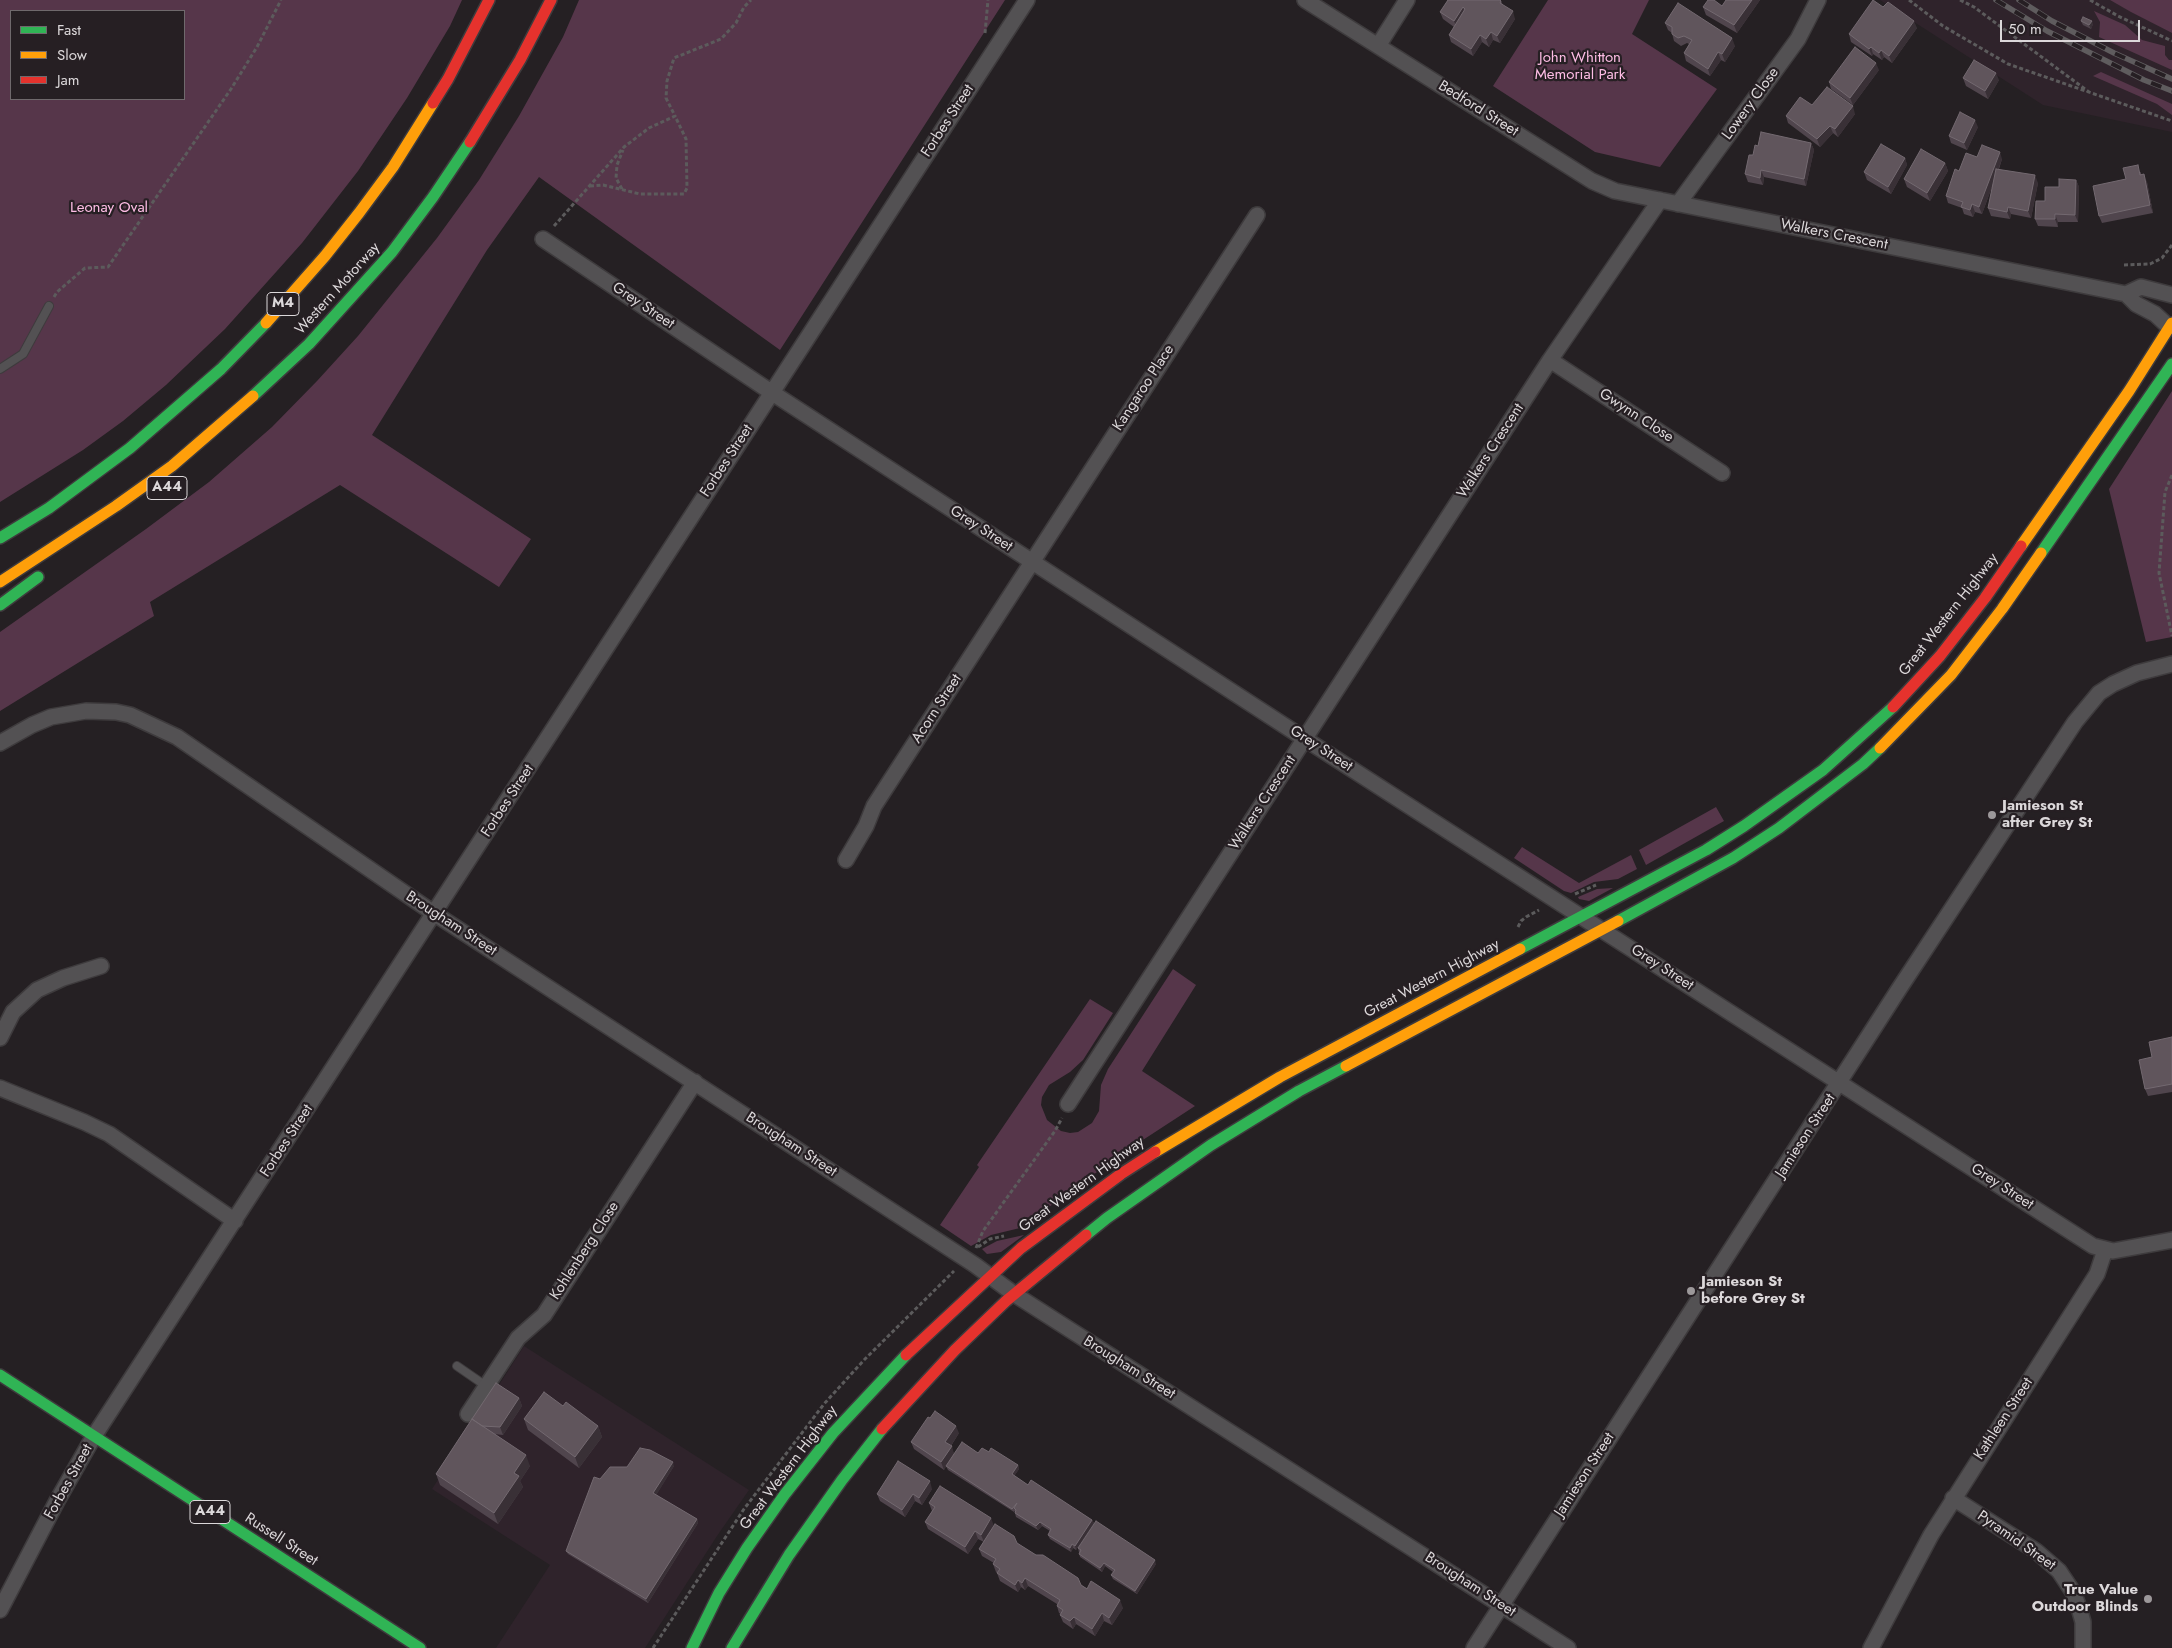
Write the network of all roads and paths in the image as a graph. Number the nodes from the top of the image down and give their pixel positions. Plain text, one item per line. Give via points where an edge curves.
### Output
1 (281, 0) edge
2 (489, 0) edge
3 (551, 0) edge
4 (751, 0) edge
5 (1027, 0) edge
6 (1305, 0) edge
7 (1407, 0) edge
8 (1818, 0) edge
9 (1908, 0) edge
10 (1960, 0) edge
11 (2090, 0) edge
12 (2172, 41) edge
13 (1378, 46) junction
14 (2092, 94) junction
15 (675, 116) junction
16 (2172, 121) edge
17 (624, 147) junction
18 (590, 186) junction
19 (622, 189) junction
20 (1660, 200) junction
21 (1678, 204) junction
22 (1257, 215) dead end
23 (543, 239) joint
24 (2172, 245) edge
25 (2124, 265) dead end
26 (2126, 294) junction
27 (2172, 295) edge
28 (49, 306) joint
29 (2171, 325) edge
30 (309, 344) junction
31 (1550, 360) junction
32 (2172, 364) edge
33 (0, 369) edge
34 (288, 380) dead end
35 (771, 392) junction
36 (1722, 472) dead end
37 (2172, 475) edge
38 (0, 538) edge
39 (1032, 561) junction
40 (50, 569) dead end
41 (0, 582) edge
42 (0, 605) edge
43 (2172, 636) edge
44 (2172, 664) edge
45 (1305, 739) junction
46 (0, 743) edge
47 (846, 860) dead end
48 (1603, 884) dead end
49 (1570, 897) dead end
50 (436, 914) junction
51 (1580, 917) junction
52 (1602, 930) junction
53 (101, 966) dead end
54 (0, 1038) edge
55 (695, 1082) junction
56 (1840, 1083) junction
57 (0, 1088) edge
58 (1068, 1104) joint
59 (235, 1220) junction
60 (2172, 1240) edge
61 (976, 1249) dead end
62 (2105, 1250) junction
63 (989, 1276) junction
64 (1014, 1294) junction
65 (457, 1366) dead end
66 (0, 1375) edge
67 (486, 1386) junction
68 (468, 1414) dead end
69 (94, 1436) junction
70 (1953, 1498) junction
71 (1502, 1605) junction
72 (0, 1610) edge
73 (687, 1645) edge
74 (414, 1646) edge
75 (732, 1648) edge
76 (1474, 1648) edge
77 (1568, 1648) edge
78 (1871, 1648) edge
79 (2083, 1648) edge

1 - 28 path via 231,89 108,267 85,268 57,292
2 - 38 main road, Western Motorway / M4 via 448,79 393,167 354,221 267,322 221,369 130,448 49,508
3 - 30 main road, Western Motorway via 488,115 433,197 392,252
4 - 15 path via 721,39 674,58 666,98
5 - 35 street, Forbes Street
6 - 13 street, Bedford Street
7 - 13 street
8 - 21 street, Lowery Close via 1798,39
9 - 14 path via 1943,26 2008,64
10 - 14 path
11 - 12 path
13 - 20 street, Bedford Street via 1592,181 1615,192
14 - 16 path
15 - 17 path via 649,128
15 - 19 path via 686,139 687,188 684,194 640,194
17 - 18 path
17 - 19 path via 616,178
18 - 19 path
18 - 23 path
20 - 21 street, Walkers Crescent
20 - 31 street, Walkers Crescent
21 - 26 street, Walkers Crescent
22 - 39 street, Kangaroo Place
23 - 35 street, Grey Street
24 - 25 path via 2162,258 2150,264
26 - 27 street, Walkers Crescent via 2141,287
26 - 29 street, Walkers Crescent via 2136,304
28 - 33 lane via 23,354
29 - 51 main road, Great Western Highway via 1985,598 1934,664 1883,718 1823,770 1744,826 1706,850
30 - 34 main road
30 - 41 main road, Western Motorway via 172,466
31 - 36 street, Gwynn Close
31 - 45 street, Walkers Crescent
32 - 52 main road via 2002,609 1951,675 1904,726 1848,775 1778,828 1733,858
35 - 39 street, Grey Street
35 - 50 street, Forbes Street
37 - 43 path via 2164,492 2159,573
39 - 45 street, Grey Street
39 - 47 street, Acorn Street via 874,806
40 - 42 main road
44 - 56 street, Jamieson Street via 2137,673 2113,684 2099,693 2086,708 1899,988
45 - 51 street, Grey Street
45 - 58 street, Walkers Crescent
46 - 50 street, Brougham Street via 32,725 69,713 116,712 148,722 177,737
48 - 49 path
50 - 55 street, Brougham Street
50 - 59 street, Forbes Street
51 - 52 street, Grey Street
51 - 63 main road, Great Western Highway via 1280,1077 1184,1133 1062,1216
52 - 56 street, Grey Street
52 - 64 main road via 1299,1091 1211,1145 1125,1204
53 - 54 street via 63,978 32,993 13,1012
55 - 63 street, Brougham Street
55 - 67 street, Kohlenberg Close via 544,1315 518,1338
56 - 62 street, Grey Street via 2079,1237
56 - 71 street, Jamieson Street
57 - 59 street via 109,1134
58 - 61 path via 1055,1131 983,1231
59 - 69 street, Forbes Street
60 - 62 street via 2123,1250
62 - 70 street, Kathleen Street via 2097,1274
63 - 64 street, Brougham Street
63 - 73 main road, Great Western Highway via 914,1346 833,1433 747,1548 707,1618
64 - 71 street, Brougham Street
64 - 75 main road via 955,1350 876,1437 789,1555
65 - 67 lane
66 - 69 main road, Russell Street / A44
67 - 68 street, Kohlenberg Close
69 - 72 street, Forbes Street
69 - 74 main road, Russell Street / A44
70 - 78 street, Kathleen Street
70 - 79 street, Pyramid Street via 2036,1551 2059,1571 2079,1608 2083,1622
71 - 76 street, Jamieson Street
71 - 77 street, Brougham Street

